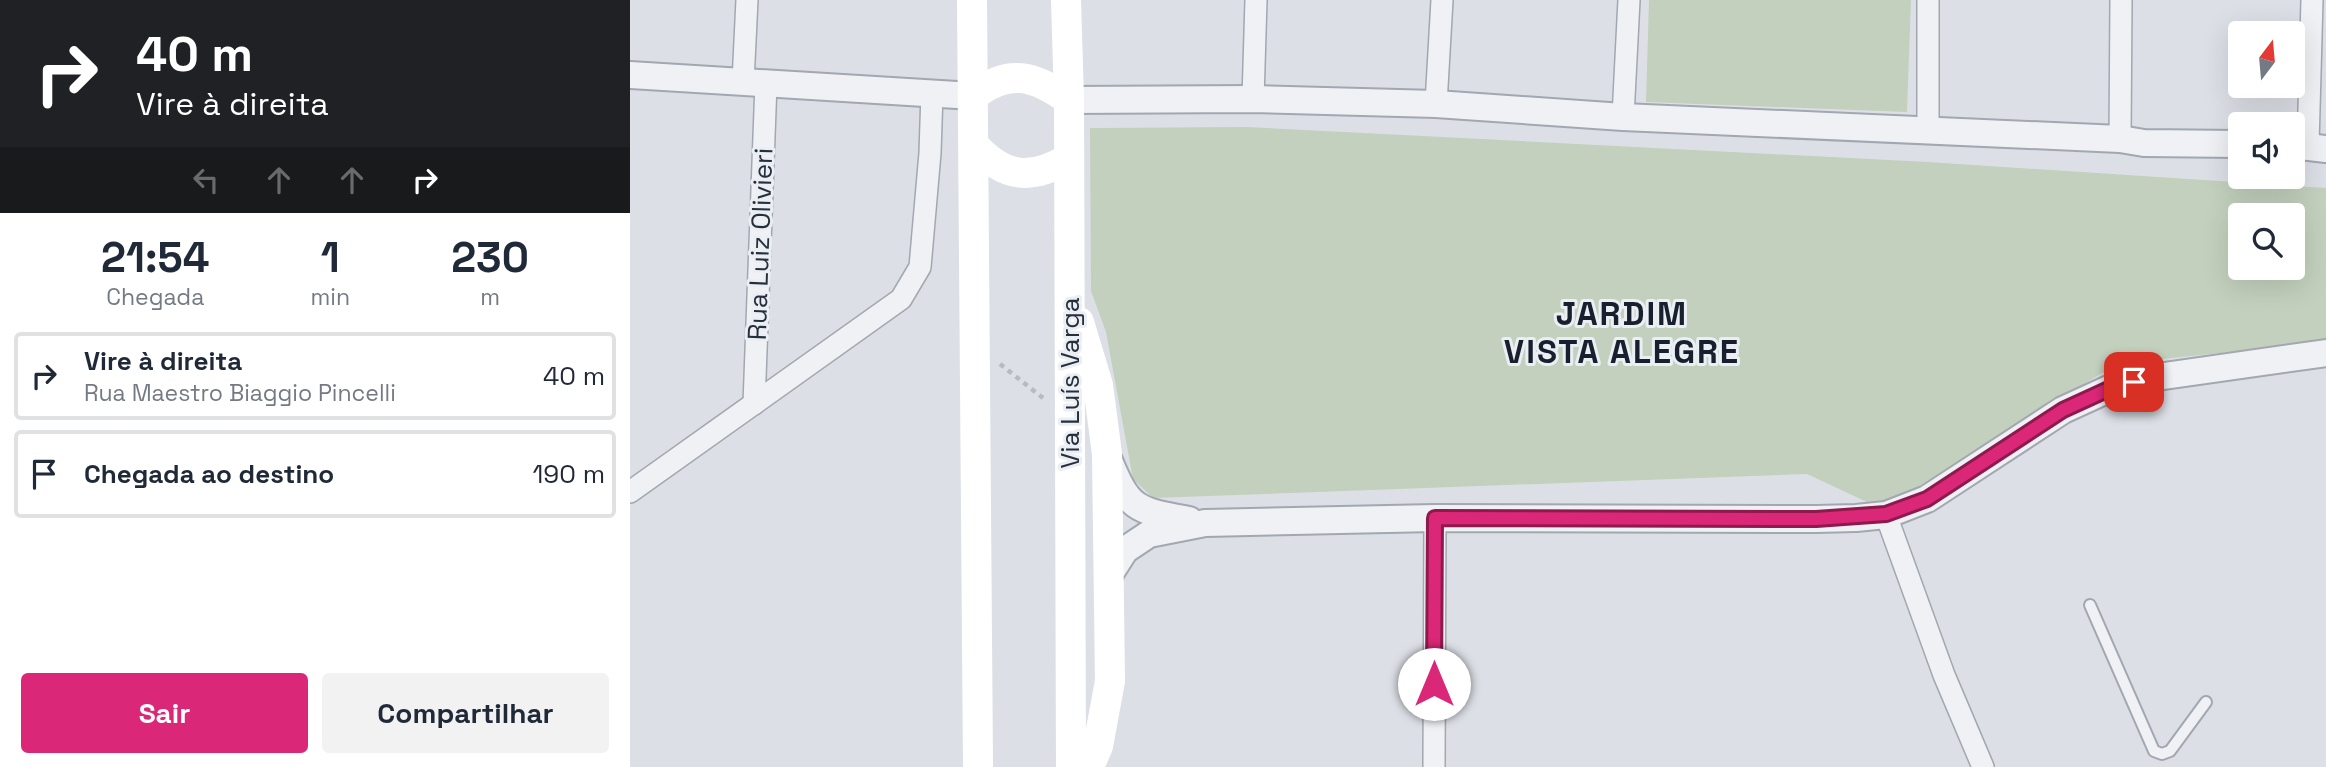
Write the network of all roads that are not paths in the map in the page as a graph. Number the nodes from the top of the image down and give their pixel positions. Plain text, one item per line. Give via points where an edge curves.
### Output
1 (747, 0) edge
2 (972, 0) edge
3 (1066, 0) edge
4 (1256, 0) edge
5 (1442, 0) edge
6 (1629, 0) edge
7 (1928, 0) edge
8 (2121, 0) edge
9 (2312, 0) edge
10 (630, 75) edge
11 (754, 83) junction
12 (932, 93) junction
13 (973, 96) junction
14 (1253, 99) junction
15 (1069, 100) junction
16 (1436, 104) junction
17 (1623, 117) junction
18 (1928, 131) junction
19 (2120, 139) junction
20 (2228, 144) edge
21 (974, 145) junction
22 (2309, 146) edge
23 (1069, 158) junction
24 (1069, 287) junction
25 (2326, 353) edge
26 (754, 404) junction
27 (1107, 454) junction
28 (630, 492) edge
29 (1886, 514) junction
30 (1435, 518) junction
31 (1205, 523) junction
32 (1108, 576) junction
33 (2090, 605) dead end
34 (2206, 702) dead end
35 (980, 764) edge
36 (1070, 767) edge
37 (1089, 767) edge
38 (1434, 767) edge
39 (1983, 767) edge

1 - 11 street, Rua Luiz Olivieri
2 - 13 main road
3 - 15 main road, Via Luís Varga
4 - 14 street
5 - 16 street
6 - 17 street
7 - 18 street
8 - 19 street
9 - 22 street
10 - 11 street
11 - 12 street
11 - 26 street, Rua Luiz Olivieri
12 - 13 street
12 - 26 street via 920,267 901,299
13 - 15 main road via 986,85 1019,77 1036,80
13 - 21 main road
14 - 15 street
14 - 16 street
15 - 23 main road, Via Luís Varga
16 - 17 street
17 - 18 street
18 - 19 street
19 - 20 street
21 - 23 main road via 988,161 1018,172 1050,169
21 - 35 main road
23 - 24 main road, Via Luís Varga
24 - 27 main road via 1098,386
24 - 36 main road, Via Luís Varga
25 - 29 street via 2111,388 2063,410 1927,499
26 - 28 street
27 - 31 street via 1121,490 1136,506
27 - 32 main road
29 - 30 street via 1816,519
29 - 39 street
30 - 31 street
30 - 38 street
31 - 32 street via 1149,534 1125,550
32 - 37 main road via 1110,681 1098,746
33 - 34 lane via 2154,751 2170,751

